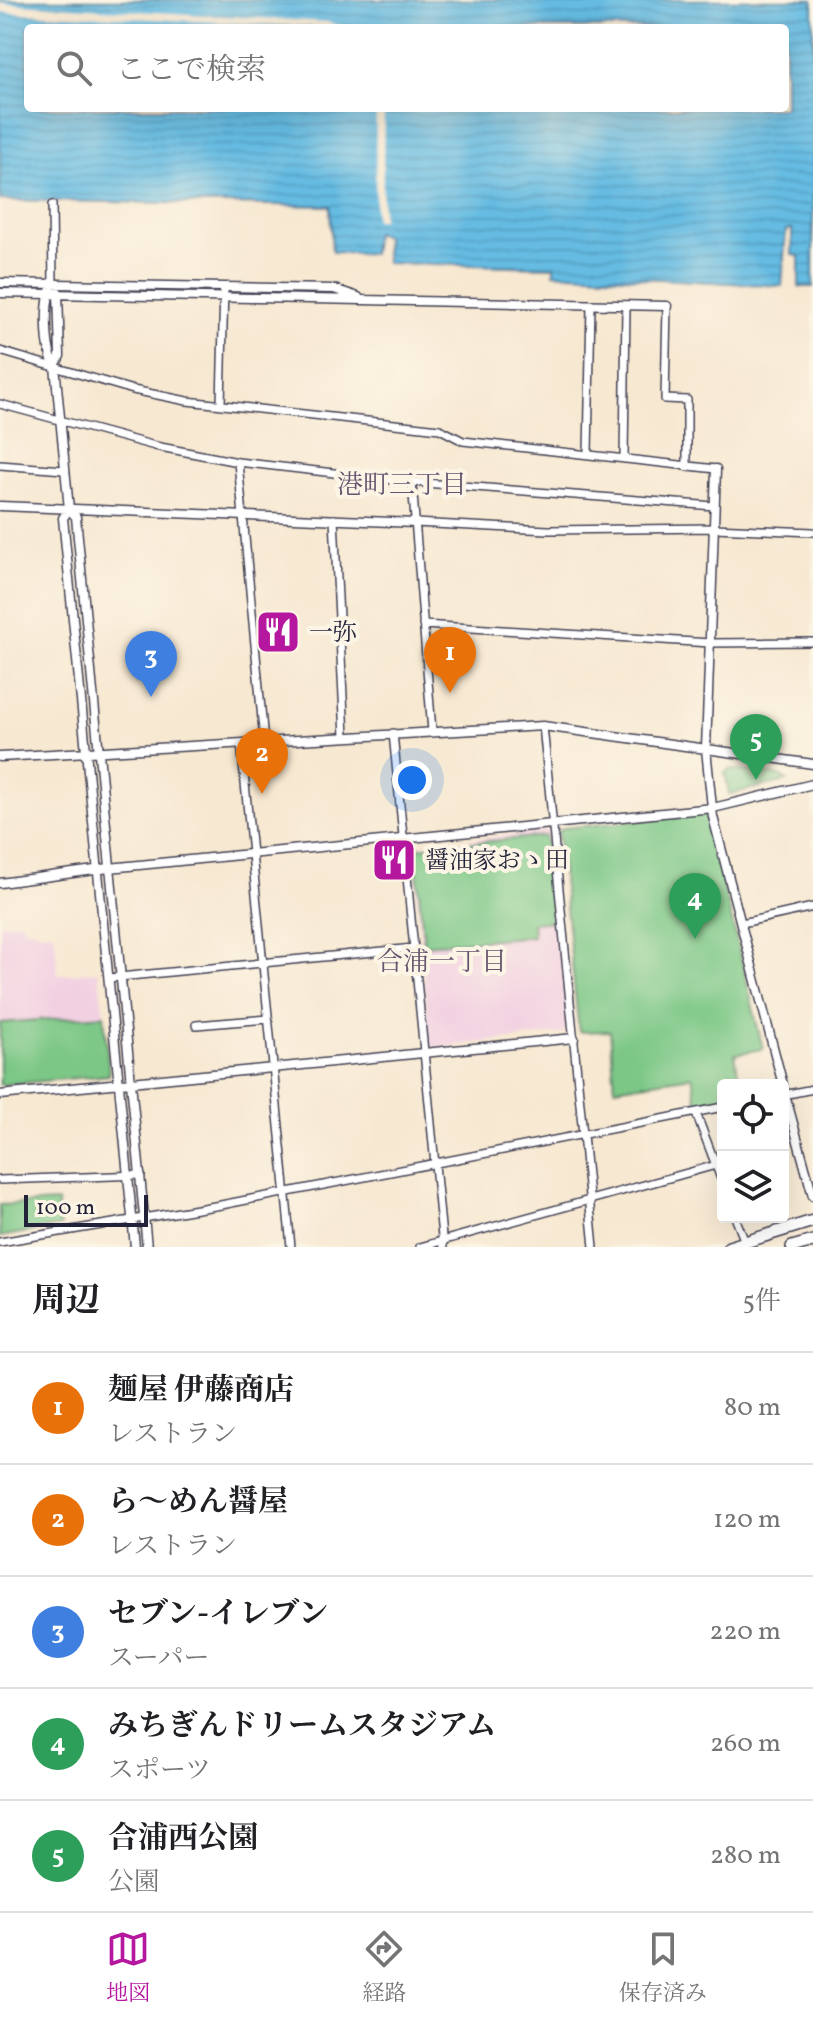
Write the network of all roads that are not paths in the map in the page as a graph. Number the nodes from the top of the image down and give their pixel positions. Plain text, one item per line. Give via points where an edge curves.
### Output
1 (52, 205) dead end
2 (0, 283) edge
3 (53, 284) junction
4 (224, 287) junction
5 (0, 293) edge
6 (48, 294) junction
7 (59, 294) junction
8 (224, 298) junction
9 (371, 301) junction
10 (591, 305) junction
11 (626, 306) junction
12 (667, 306) joint
13 (0, 351) edge
14 (55, 366) junction
15 (0, 404) edge
16 (221, 404) junction
17 (59, 420) junction
18 (588, 453) junction
19 (624, 459) junction
20 (238, 462) junction
21 (0, 465) edge
22 (687, 467) junction
23 (716, 469) joint
24 (64, 470) junction
25 (412, 482) junction
26 (0, 506) edge
27 (714, 506) junction
28 (69, 509) junction
29 (244, 515) junction
30 (334, 519) junction
31 (415, 523) junction
32 (714, 528) junction
33 (813, 532) edge
34 (423, 625) junction
35 (813, 642) edge
36 (710, 643) junction
37 (543, 726) junction
38 (432, 731) junction
39 (393, 733) junction
40 (345, 736) junction
41 (264, 741) junction
42 (241, 743) junction
43 (706, 749) junction
44 (97, 750) junction
45 (85, 751) junction
46 (0, 757) edge
47 (813, 764) edge
48 (813, 784) edge
49 (713, 808) junction
50 (553, 823) junction
51 (403, 838) junction
52 (252, 853) junction
53 (109, 868) junction
54 (98, 869) junction
55 (0, 883) edge
56 (813, 907) edge
57 (742, 923) junction
58 (414, 948) junction
59 (263, 963) junction
60 (120, 977) junction
61 (109, 978) junction
62 (268, 1019) junction
63 (196, 1025) dead end
64 (574, 1038) junction
65 (424, 1054) junction
66 (273, 1070) junction
67 (780, 1079) edge
68 (131, 1083) junction
69 (120, 1084) junction
70 (813, 1089) edge
71 (789, 1090) edge
72 (0, 1095) edge
73 (717, 1108) edge
74 (789, 1111) edge
75 (696, 1113) junction
76 (584, 1134) junction
77 (434, 1164) junction
78 (716, 1165) joint
79 (129, 1175) junction
80 (141, 1175) junction
81 (0, 1180) edge
82 (285, 1193) junction
83 (813, 1196) edge
84 (591, 1201) junction
85 (144, 1218) junction
86 (133, 1219) junction
87 (813, 1221) edge
88 (737, 1223) edge
89 (813, 1241) edge
90 (0, 1242) edge
91 (745, 1242) junction
92 (442, 1244) edge
93 (135, 1247) edge
94 (147, 1247) edge
95 (291, 1247) edge
96 (420, 1247) edge
97 (594, 1247) edge
98 (729, 1247) edge
99 (792, 1247) edge

1 - 3 street
2 - 3 street
3 - 4 street
3 - 6 street
3 - 7 street
4 - 8 street
4 - 9 street via 334,289
5 - 6 street
6 - 7 street
6 - 14 street via 49,355
7 - 8 street
7 - 14 street via 60,356
8 - 9 street
8 - 16 street
9 - 10 street
10 - 11 street
10 - 18 street
11 - 12 street
11 - 19 street
12 - 22 street via 665,399 687,400
13 - 14 street
14 - 16 street via 133,390
14 - 17 street
15 - 17 street
16 - 18 street via 440,429 463,441
17 - 20 street
17 - 24 street
18 - 19 street
19 - 22 street
20 - 25 street
20 - 29 street
21 - 24 street
22 - 23 street
23 - 27 street
24 - 28 street
25 - 27 street
25 - 31 street
26 - 28 street
27 - 32 street
28 - 29 street
28 - 44 street via 76,517
28 - 45 street via 63,518
29 - 30 street
29 - 41 street
30 - 31 street
30 - 40 street
31 - 32 street via 548,530
31 - 34 street
32 - 33 street
32 - 36 street
34 - 36 street
34 - 38 street
35 - 36 street
36 - 43 street
37 - 38 street
37 - 43 street
37 - 50 street
38 - 39 street
39 - 40 street
39 - 51 street
40 - 41 street
41 - 42 street
42 - 44 street
42 - 52 street
43 - 47 street
43 - 49 street
44 - 45 street
44 - 53 street
45 - 46 street
45 - 54 street
48 - 49 street
49 - 50 street
49 - 57 street
50 - 51 street
50 - 64 street
51 - 52 street
51 - 58 street
52 - 53 street
52 - 59 street
53 - 54 street
53 - 60 street
54 - 55 street
54 - 61 street
56 - 57 street
57 - 67 street
58 - 59 street
58 - 65 street
59 - 60 street
59 - 62 street
60 - 61 street
60 - 68 street
61 - 69 street
62 - 63 street
62 - 66 street
64 - 65 street
64 - 76 street
65 - 66 street
65 - 77 street
66 - 68 street
66 - 82 street
68 - 69 street
68 - 80 street
69 - 72 street
69 - 79 street
70 - 71 street
73 - 75 street
74 - 83 street
75 - 76 street
75 - 78 street
76 - 77 street
76 - 84 street
77 - 82 street
77 - 92 street
78 - 84 street
79 - 80 street
79 - 81 street
79 - 86 street
80 - 85 street
82 - 85 street
82 - 95 street
84 - 92 street
84 - 97 street
85 - 86 street
85 - 94 street
86 - 90 street
86 - 93 street
87 - 91 highway
88 - 91 street
89 - 99 highway
91 - 98 highway
92 - 96 street

